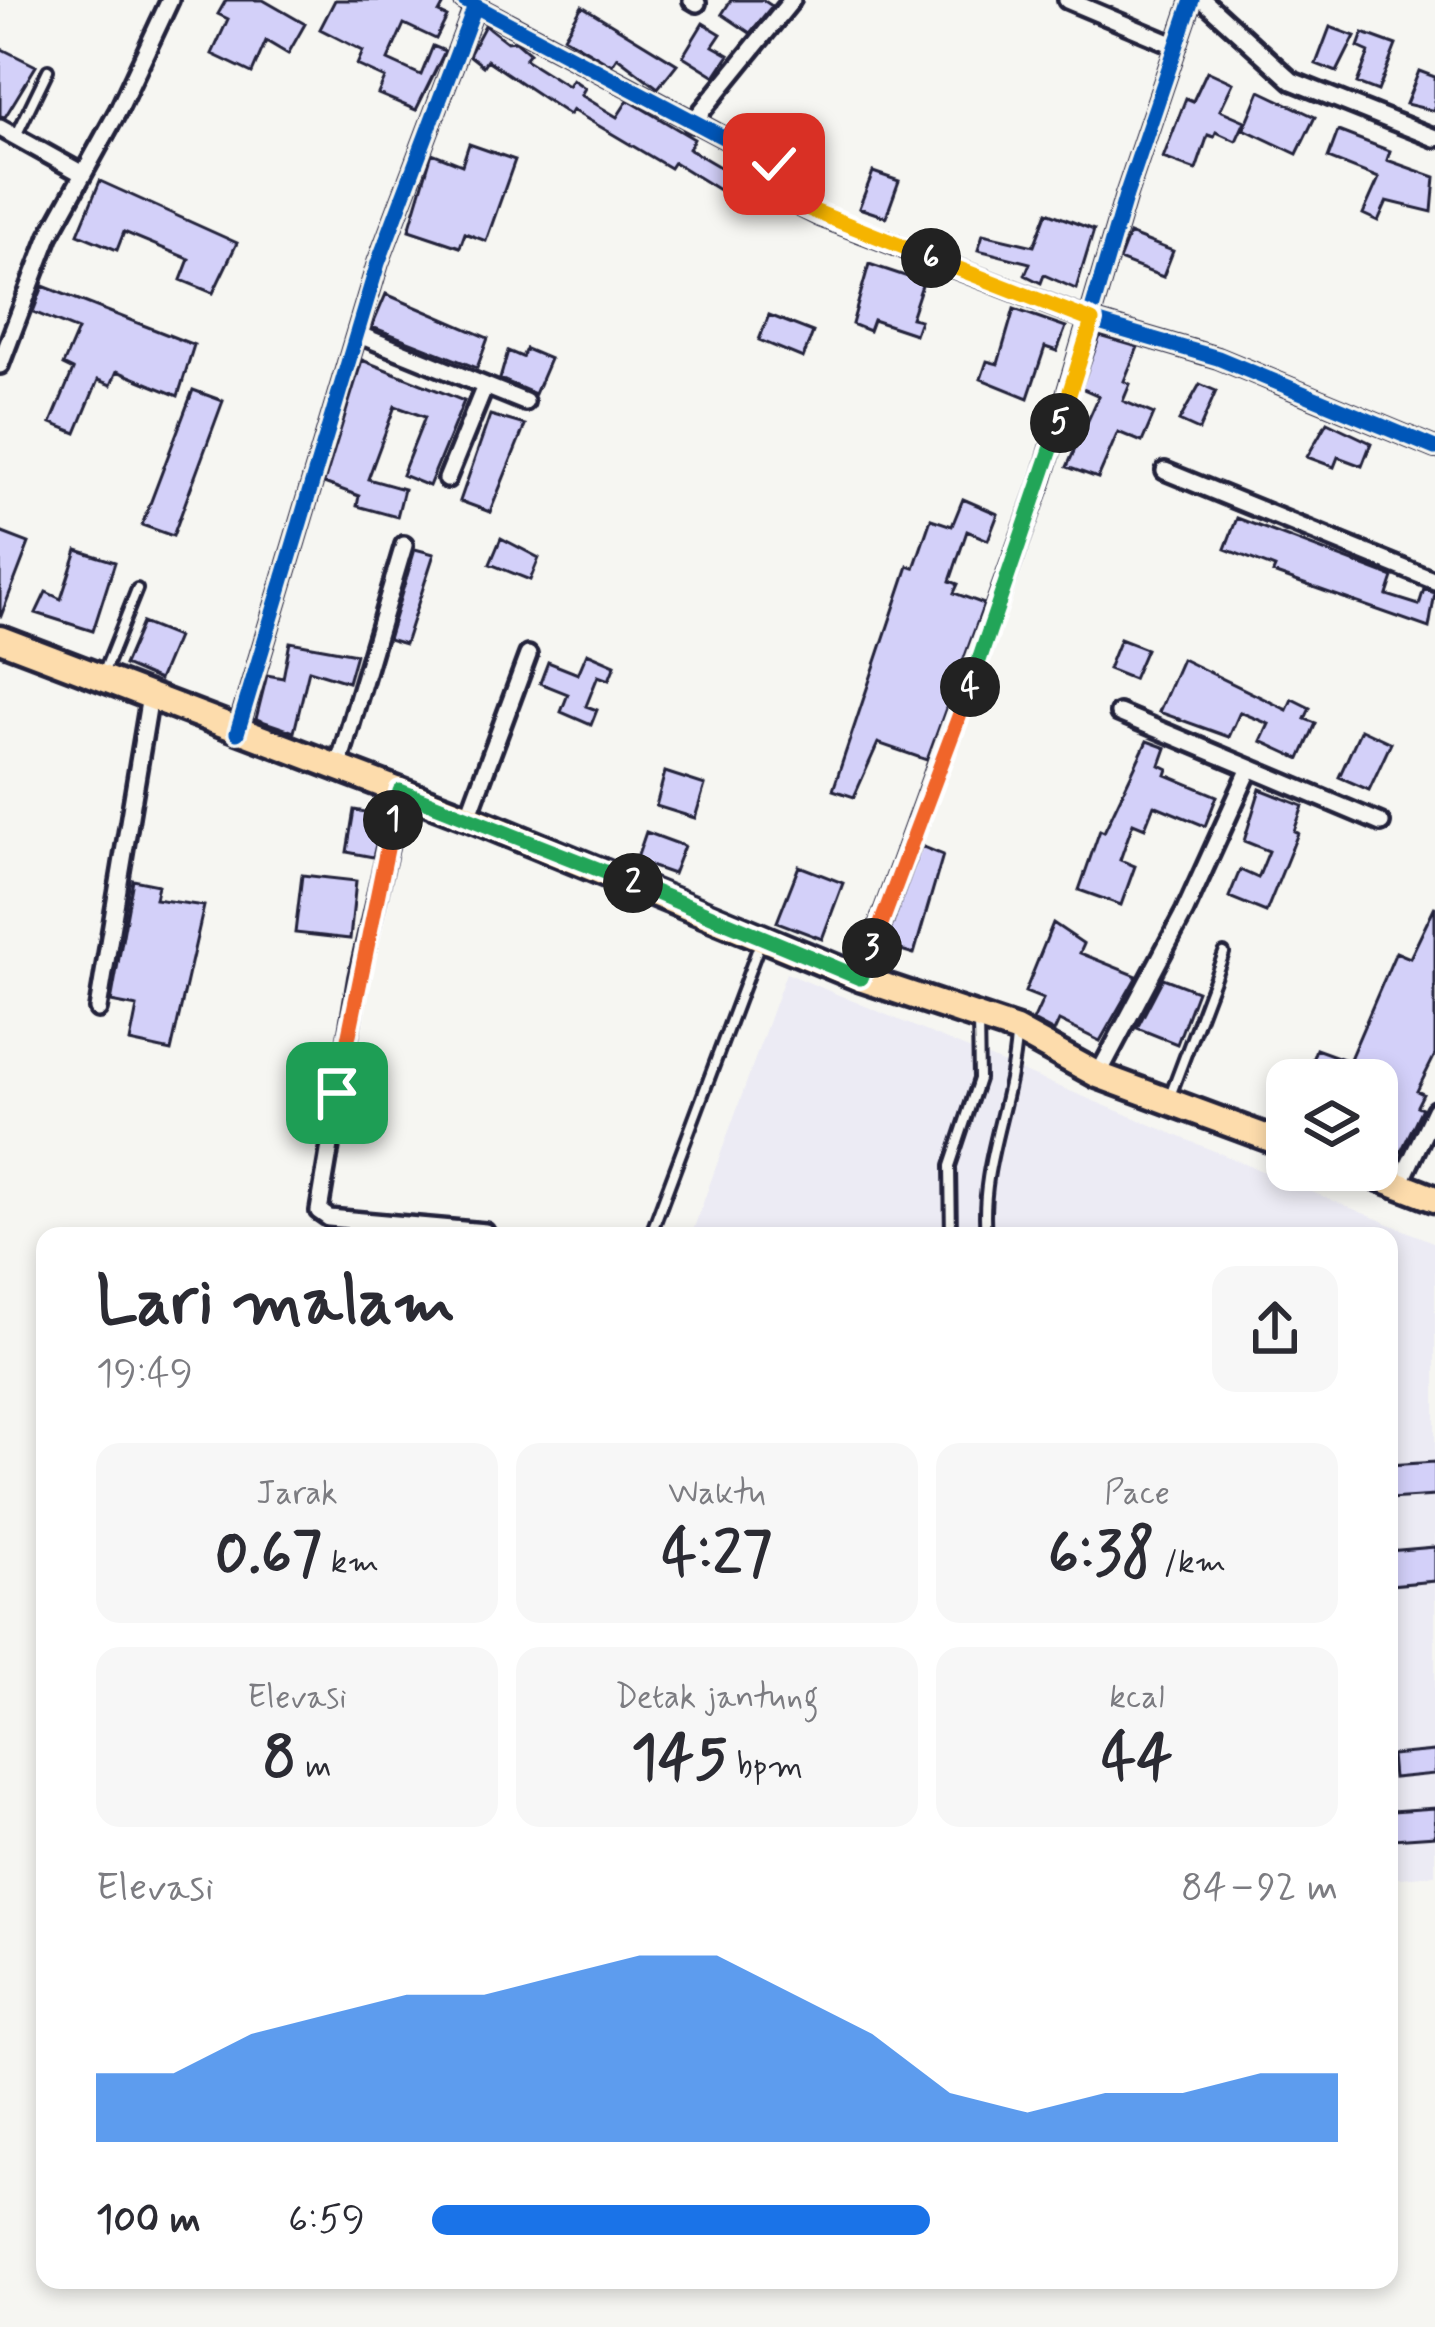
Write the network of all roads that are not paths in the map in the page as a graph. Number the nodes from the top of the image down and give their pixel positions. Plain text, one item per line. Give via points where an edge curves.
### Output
1 (170, 0) edge
2 (792, 0) edge
3 (1067, 0) edge
4 (1192, 0) edge
5 (1203, 0) edge
6 (470, 3) edge
7 (1174, 45) junction
8 (48, 70) dead end
9 (692, 123) junction
10 (0, 128) edge
11 (16, 136) junction
12 (1435, 138) edge
13 (81, 173) junction
14 (1092, 321) junction
15 (357, 334) junction
16 (0, 365) edge
17 (485, 386) junction
18 (525, 402) dead end
19 (1435, 448) edge
20 (1165, 471) dead end
21 (447, 479) dead end
22 (404, 545) dead end
23 (1435, 580) edge
24 (137, 589) dead end
25 (0, 639) edge
26 (528, 655) dead end
27 (100, 681) junction
28 (150, 696) junction
29 (1120, 713) dead end
30 (237, 733) junction
31 (1250, 768) junction
32 (337, 770) junction
33 (400, 791) junction
34 (468, 817) junction
35 (1381, 823) dead end
36 (763, 934) junction
37 (1224, 953) dead end
38 (860, 978) junction
39 (98, 1009) dead end
40 (978, 1016) junction
41 (1016, 1030) junction
42 (1098, 1076) junction
43 (1168, 1103) junction
44 (1435, 1110) edge
45 (1266, 1137) edge
46 (1400, 1184) joint
47 (1435, 1198) edge
48 (429, 1227) edge
49 (653, 1227) edge
50 (951, 1227) edge
51 (985, 1227) edge

1 - 13 street
2 - 9 street
3 - 7 street
4 - 7 street
5 - 12 street via 1292,81
6 - 9 street
6 - 15 street
7 - 14 street
8 - 11 lane
9 - 14 street via 774,164 794,203
10 - 11 street
11 - 13 street
13 - 16 street
14 - 19 street via 1218,358
14 - 38 street via 984,646
15 - 17 street
15 - 30 street
17 - 18 street
17 - 21 street
20 - 23 street
22 - 32 street
24 - 27 lane
25 - 27 main road
26 - 34 street
27 - 28 main road
28 - 30 main road
28 - 39 street
29 - 31 street
30 - 32 main road
31 - 35 street
31 - 42 street
32 - 33 main road
33 - 34 main road
33 - 48 street via 319,1211
34 - 36 main road
36 - 38 main road
36 - 49 lane
37 - 43 lane
38 - 40 main road
40 - 41 main road
40 - 50 lane via 979,1079 950,1166
41 - 42 main road
41 - 51 lane via 1012,1088 983,1184
42 - 43 main road
43 - 45 main road
44 - 46 street
46 - 47 main road

